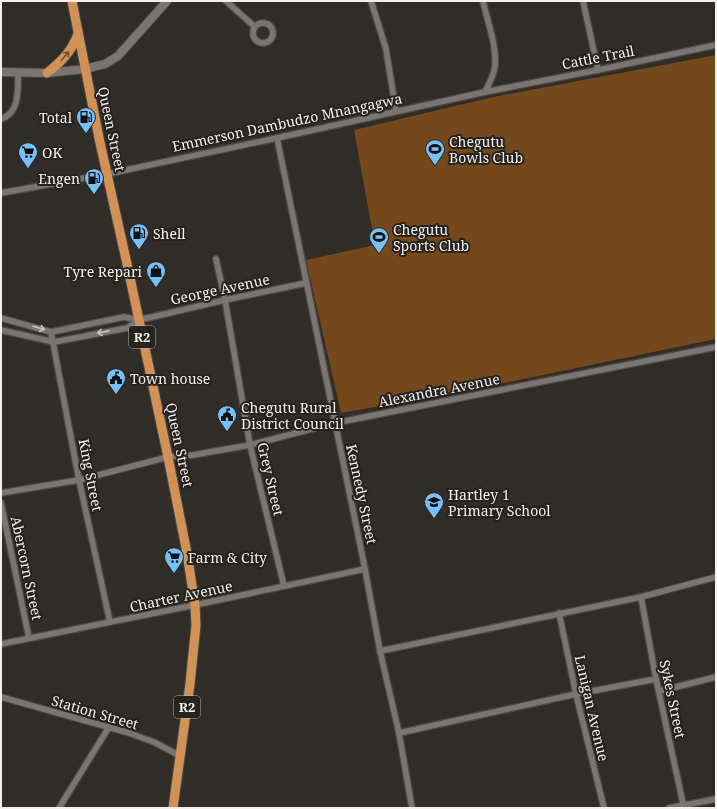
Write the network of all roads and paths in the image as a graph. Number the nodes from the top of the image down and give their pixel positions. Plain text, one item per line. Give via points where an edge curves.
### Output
1 (72, 1) edge
2 (167, 1) edge
3 (226, 1) edge
4 (371, 1) edge
5 (483, 1) edge
6 (583, 1) edge
7 (255, 27) dead end
8 (78, 34) junction
9 (716, 45) edge
10 (85, 69) junction
11 (598, 70) junction
12 (1, 72) edge
13 (18, 73) junction
14 (47, 73) junction
15 (485, 92) junction
16 (396, 111) junction
17 (1, 120) edge
18 (277, 138) junction
19 (107, 174) junction
20 (1, 193) edge
21 (216, 259) dead end
22 (306, 283) junction
23 (225, 300) junction
24 (1, 318) edge
25 (139, 320) junction
26 (1, 330) edge
27 (51, 332) junction
28 (54, 342) junction
29 (716, 347) edge
30 (335, 423) junction
31 (250, 445) junction
32 (168, 457) junction
33 (79, 480) junction
34 (1, 493) edge
35 (1, 503) edge
36 (365, 569) junction
37 (716, 577) edge
38 (284, 586) junction
39 (641, 597) junction
40 (195, 605) junction
41 (559, 614) junction
42 (110, 622) junction
43 (29, 638) junction
44 (1, 644) edge
45 (380, 650) junction
46 (716, 677) edge
47 (656, 679) junction
48 (660, 690) junction
49 (576, 694) junction
50 (1, 697) edge
51 (109, 727) junction
52 (399, 733) junction
53 (180, 756) junction
54 (716, 799) edge
55 (684, 807) edge
56 (59, 808) edge
57 (173, 808) edge
58 (412, 808) edge
59 (604, 808) edge
60 (669, 808) edge

1 - 8 highway, R2
2 - 10 main road via 118,56 105,64
3 - 7 street
4 - 16 street via 386,49
5 - 15 street via 494,47 495,65
6 - 11 street
8 - 10 highway, R2
14 -> 8 highway via 65,57
9 - 11 street, Cattle Trail
10 - 14 main road
10 - 19 highway, Queen Street / R2
11 - 15 street, Cattle Trail
12 - 13 main road
13 - 14 main road
13 - 17 street via 18,99 11,112
15 - 16 street, Emmerson Dambudzo Mnangagwa
16 - 18 street, Emmerson Dambudzo Mnangagwa
18 - 19 street, Emmerson Dambudzo Mnangagwa
18 - 22 street, Kennedy Street
19 - 20 street, Emmerson Dambudzo Mnangagwa
19 - 25 highway, Queen Street / R2
21 - 23 street, Grey Street
22 - 23 street, George Avenue
22 - 30 street, Kennedy Street
23 - 25 street, George Avenue
23 - 31 street, Grey Street
24 -> 27 street, George Avenue
25 - 27 street, George Avenue via 124,317
25 -> 28 street, George Avenue via 127,328
25 - 32 highway, Queen Street / R2
26 - 28 street, George Avenue
27 - 28 street, King Street
28 - 33 street, King Street
29 - 30 street, Alexandra Avenue
30 - 31 street, Alexandra Avenue
30 - 36 street, Kennedy Street
31 - 32 street, Alexandra Avenue
31 - 38 street, Grey Street
32 - 33 street, Alexandra Avenue
32 - 40 highway, Queen Street / R2
33 - 34 street, Alexandra Avenue
33 - 42 street, King Street
35 - 43 street, Abercorn Street
36 - 38 street, Charter Avenue
36 - 45 street, Kennedy Street
37 - 39 street
38 - 40 street, Charter Avenue
39 - 41 street
39 - 47 street, Sykes Street
40 - 42 street, Charter Avenue
40 - 53 highway, Queen Street / R2 via 196,625
41 - 45 street
41 - 49 street, Lanigan Avenue
42 - 43 street, Charter Avenue
43 - 44 street, Charter Avenue
45 - 52 street, Kennedy Street
46 - 48 street
47 - 48 street, Sykes Street
47 - 49 street
48 - 55 street, Sykes Street
49 - 52 street
49 - 59 street, Lanigan Avenue
50 - 51 street, Station Street
51 - 53 street, Station Street via 154,742
51 - 56 street
52 - 58 street, Kennedy Street
53 - 57 highway, Queen Street / R2
54 - 55 street
55 - 60 street

